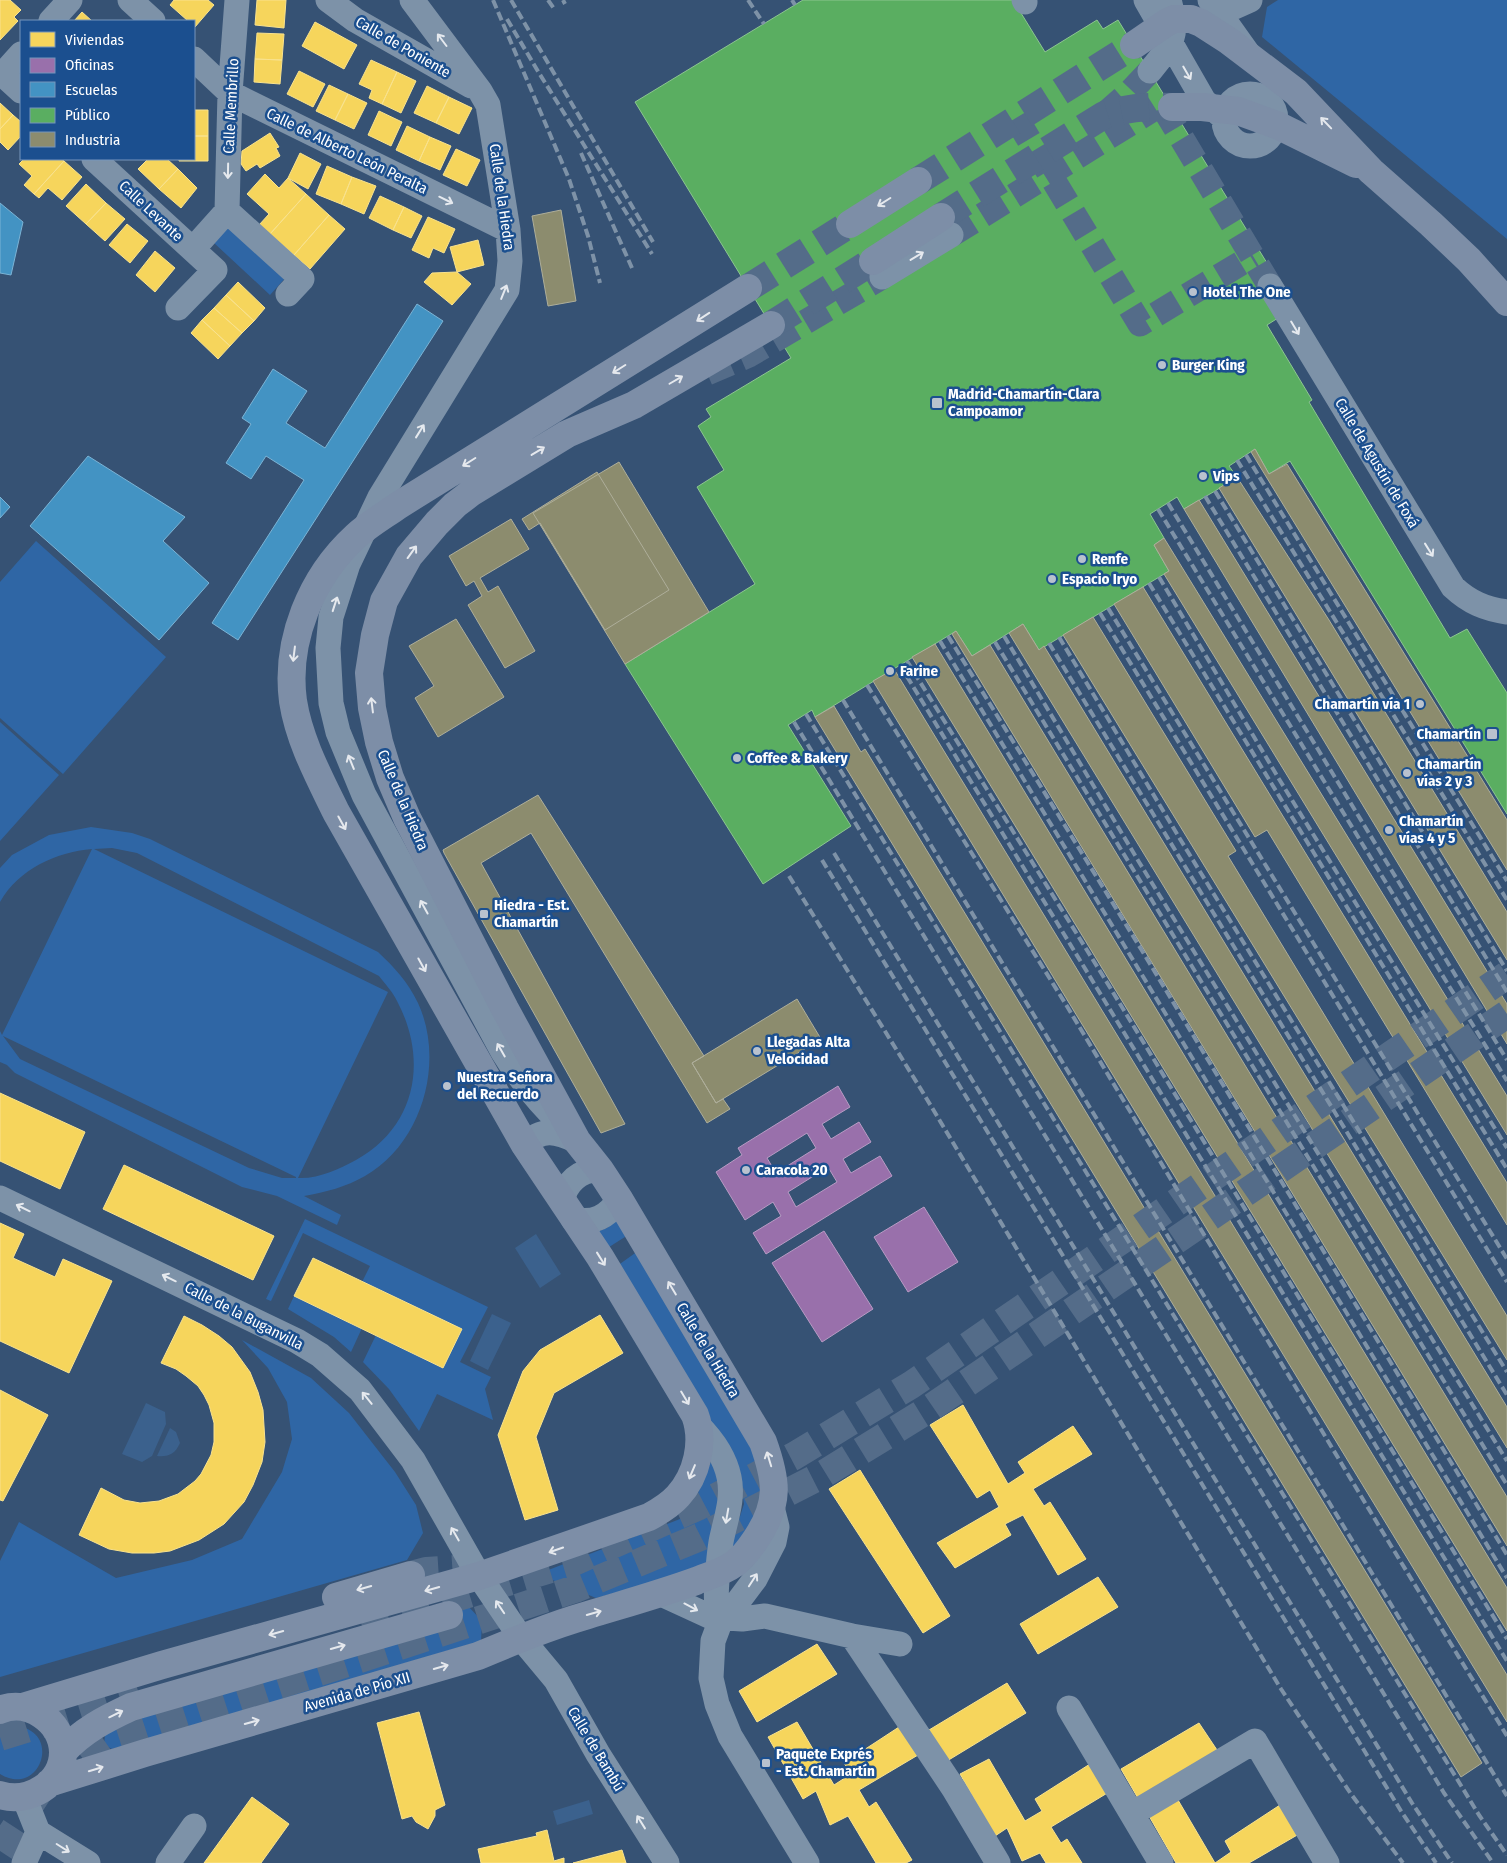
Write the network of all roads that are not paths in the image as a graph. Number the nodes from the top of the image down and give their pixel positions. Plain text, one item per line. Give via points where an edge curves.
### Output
1 (70, 0) edge
2 (130, 0) edge
3 (237, 0) edge
4 (328, 0) edge
5 (412, 0) edge
6 (1146, 0) edge
7 (1250, 0) edge
8 (1216, 7) edge
9 (1172, 10) edge
10 (52, 20) edge
11 (152, 20) edge
12 (1134, 45) tunnel mouth
13 (20, 55) edge
14 (195, 60) edge
15 (1150, 71) tunnel mouth
16 (1, 73) edge
17 (20, 90) edge
18 (480, 91) junction
19 (230, 93) junction
20 (1262, 97) junction
21 (1172, 107) tunnel mouth
22 (1224, 118) junction
23 (95, 160) edge
24 (1371, 171) junction
25 (918, 181) tunnel mouth
26 (227, 211) junction
27 (850, 224) tunnel mouth
28 (946, 226) tunnel mouth
29 (508, 230) junction
30 (192, 249) junction
31 (878, 269) tunnel mouth
32 (1270, 286) tunnel mouth
33 (748, 288) tunnel mouth
34 (288, 294) dead end
35 (1507, 302) edge
36 (178, 308) dead end
37 (771, 325) tunnel mouth
38 (676, 334) junction
39 (634, 405) junction
40 (1507, 612) edge
41 (486, 1079) junction
42 (527, 1087) junction
43 (577, 1140) junction
44 (525, 1145) junction
45 (600, 1170) junction
46 (0, 1198) edge
47 (619, 1200) junction
48 (568, 1211) junction
49 (698, 1424) junction
50 (772, 1507) junction
51 (717, 1573) junction
52 (411, 1575) tunnel mouth
53 (479, 1576) junction
54 (661, 1594) junction
55 (449, 1614) dead end
56 (722, 1617) junction
57 (852, 1636) junction
58 (521, 1638) junction
59 (900, 1644) dead end
60 (67, 1695) junction
61 (6, 1708) edge
62 (1069, 1708) dead end
63 (63, 1752) junction
64 (50, 1783) junction
65 (7, 1798) edge
66 (1132, 1814) junction
67 (194, 1826) dead end
68 (38, 1832) junction
69 (24, 1863) edge
70 (88, 1863) edge
71 (168, 1863) edge
72 (667, 1863) edge
73 (807, 1863) edge
74 (998, 1863) edge
75 (1161, 1863) edge
76 (1327, 1863) edge

1 - 10 street
2 - 11 street
3 - 19 street, Calle Membrillo
4 - 18 street, Calle de Poniente via 355,20
18 -> 5 street, Calle de la Hiedra
6 -> 22 street via 1204,101
7 - 8 street
8 - 20 street via 1251,58
9 - 12 main road via 1166,22
9 - 15 street via 1172,37 1168,48
24 -> 9 main road via 1296,92 1201,23
13 - 16 street
14 - 19 street, Calle de Alberto León Peralta
16 - 17 street
18 - 29 street, Calle de la Hiedra via 488,104
19 -> 26 street, Calle Membrillo
19 -> 29 street, Calle de Alberto León Peralta
20 - 22 street via 1246,94 1237,97
20 - 22 street via 1273,109 1275,125 1260,143 1247,146 1232,139 1227,133
21 - 24 main road via 1238,111 1279,126
23 - 30 street, Calle Levante
24 - 35 main road via 1469,260
25 -> 27 main road
26 - 30 street, Calle Levante
26 - 34 street via 302,279
31 -> 28 main road
42 -> 29 street, Calle de la Hiedra via 502,1052 364,794 338,732 331,703 328,667 331,617 352,555 380,497 507,290 510,261
30 - 36 street via 215,270
32 -> 40 street, Calle de Agustín de Foxá via 1453,587 1477,605
33 -> 38 main road
39 -> 37 main road, Calle de la Hiedra
38 - 39 main road via 654,361
38 -> 41 main road via 399,505 356,536 323,574 302,620 291,678 301,731 317,774
43 -> 39 main road, Calle de la Hiedra via 504,1009 407,818 379,742 368,673 384,601 409,556 437,523 479,488 567,434
41 - 42 street via 500,1078
41 - 44 main road
42 - 43 street, Calle de la Hiedra
43 - 44 street via 560,1133 544,1133
43 - 45 main road, Calle de la Hiedra
44 - 48 main road
45 - 47 main road, Calle de la Hiedra
45 - 48 street via 592,1169 574,1179 564,1193
53 -> 46 street, Calle de la Buganvilla via 413,1460 360,1390 320,1356 274,1328
47 - 48 street via 605,1216 593,1221 584,1222
50 -> 47 main road, Calle de la Hiedra via 771,1464 763,1442
48 -> 49 main road via 602,1261
49 -> 51 street via 722,1457 730,1478 727,1520
49 -> 53 main road via 699,1447 693,1470 685,1487 665,1508 649,1517
50 - 51 main road, Calle de la Hiedra via 749,1549 734,1564
56 -> 50 street, Calle de la Hiedra via 755,1579 774,1542 777,1527
51 - 54 main road, Calle de la Hiedra
51 - 56 street via 716,1602
52 -> 60 main road via 157,1648
58 -> 53 street, Calle de la Buganvilla
53 -> 60 main road
54 -> 56 street via 711,1617
58 -> 54 main road, Avenida de Pío XII
63 -> 55 main road via 91,1727 131,1707
56 - 57 street via 765,1616
56 - 73 street, Calle de la Hiedra via 713,1641 711,1678 717,1704 730,1736
57 - 59 street
57 - 74 street via 954,1789
64 -> 58 main road, Avenida de Pío XII via 478,1656
72 -> 58 street, Calle de Bambú via 556,1680
60 - 61 main road
61 - 63 main road via 38,1711 50,1720 58,1733
62 - 66 street
63 - 64 main road via 57,1773
64 - 65 main road, Avenida de Pío XII via 38,1792
65 - 68 street
66 - 75 street
66 - 76 street via 1255,1741
67 - 71 street
68 - 69 street
68 -> 70 street

